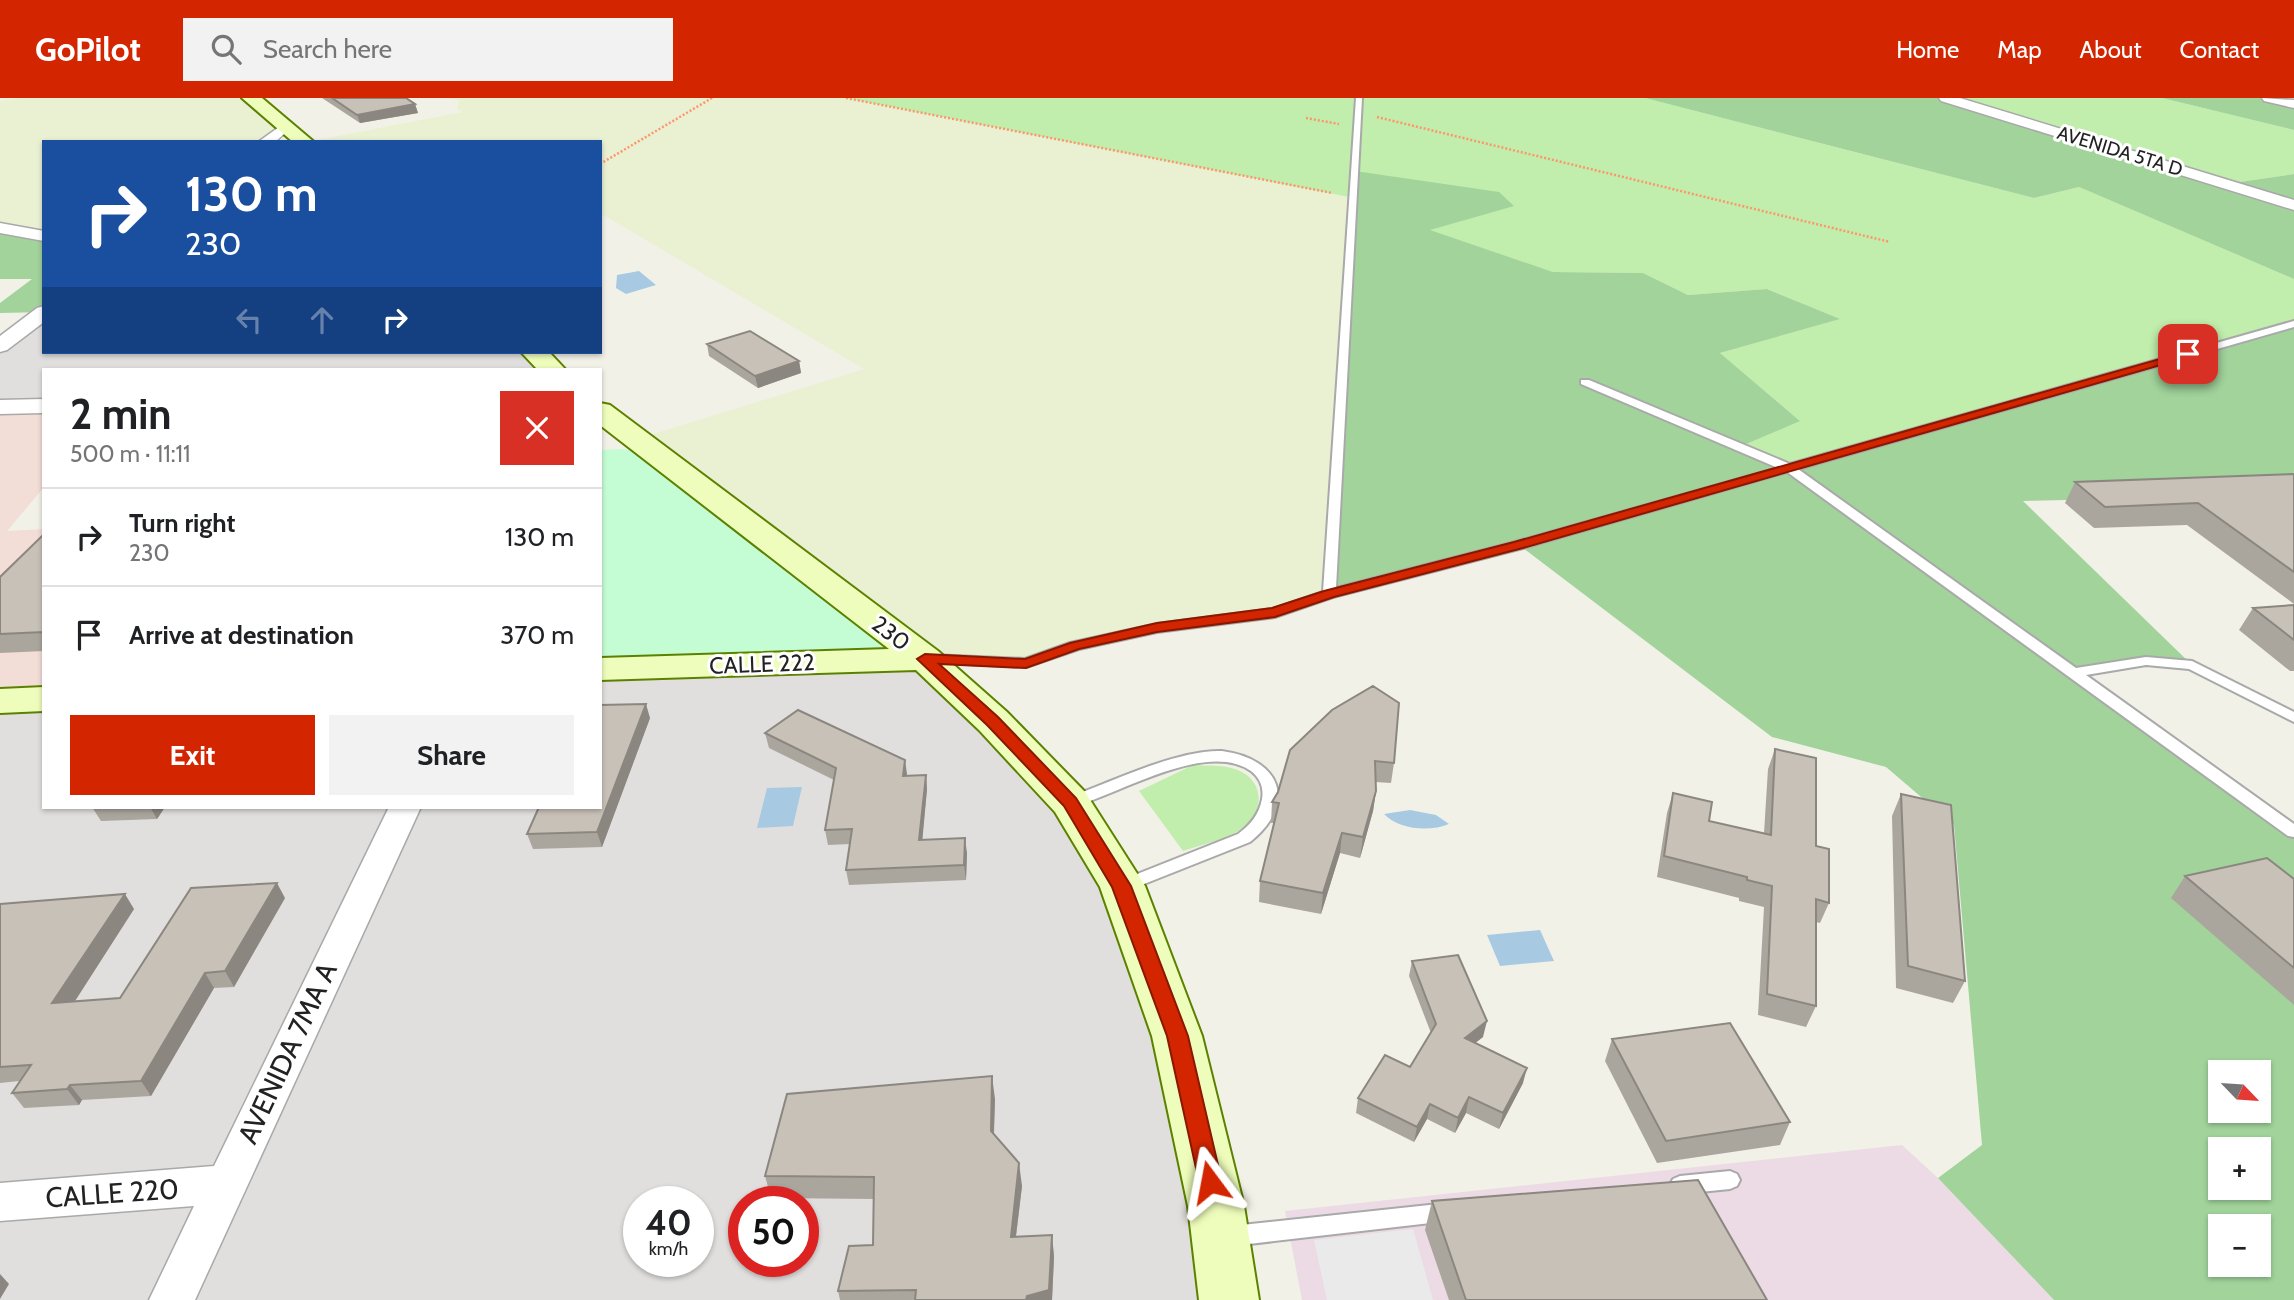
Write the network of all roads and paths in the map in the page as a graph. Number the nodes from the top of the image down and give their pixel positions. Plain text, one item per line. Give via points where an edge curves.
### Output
1 (251, 98) edge
2 (712, 98) edge
3 (846, 98) edge
4 (1359, 98) edge
5 (1945, 98) edge
6 (2269, 98) edge
7 (2294, 104) edge
8 (1359, 113) junction
9 (1306, 118) dead end
10 (286, 126) junction
11 (1358, 127) junction
12 (268, 140) edge
13 (303, 140) edge
14 (602, 163) edge
15 (1354, 198) junction
16 (2294, 205) edge
17 (0, 228) edge
18 (42, 236) edge
19 (1891, 242) dead end
20 (42, 314) edge
21 (2294, 324) edge
22 (0, 346) edge
23 (536, 354) edge
24 (551, 368) edge
25 (1585, 382) dead end
26 (42, 406) edge
27 (0, 407) edge
28 (602, 413) edge
29 (1788, 468) junction
30 (1329, 594) junction
31 (925, 659) junction
32 (602, 669) edge
33 (2074, 673) junction
34 (42, 699) edge
35 (0, 701) edge
36 (2294, 718) edge
37 (1070, 802) junction
38 (404, 809) edge
39 (2294, 832) edge
40 (1122, 886) junction
41 (1730, 1180) dead end
42 (225, 1184) junction
43 (1663, 1187) edge
44 (0, 1202) edge
45 (1461, 1210) edge
46 (1220, 1237) junction
47 (172, 1300) edge
48 (1229, 1300) edge

1 - 10 street
2 - 14 path
3 - 15 path
4 - 8 lane
5 - 16 street, AVENIDA 5TA D
6 - 7 street
8 - 11 lane
8 - 19 path
9 - 11 path
10 - 12 street
10 - 13 street
11 - 15 lane
15 - 30 lane
17 - 18 street
20 - 22 street
21 - 29 lane, 230
23 - 24 street
25 - 29 lane
26 - 27 street
28 - 31 street, 230
29 - 30 lane, 230
29 - 33 lane
30 - 31 lane, 230 via 1275,612 1157,628 1075,646 1026,663
31 - 32 street, CALLE 222
31 - 37 street via 993,721
33 - 36 lane via 2146,661 2192,665
33 - 39 lane
34 - 35 street
37 - 40 street
37 - 40 lane via 1208,756 1249,763 1270,785 1264,818 1244,838
38 - 42 street, AVENIDA 7MA A
40 - 46 street via 1177,1036
41 - 43 lane
42 - 44 street, CALLE 220
42 - 47 street, AVENIDA 7MA A
45 - 46 lane
46 - 48 street

